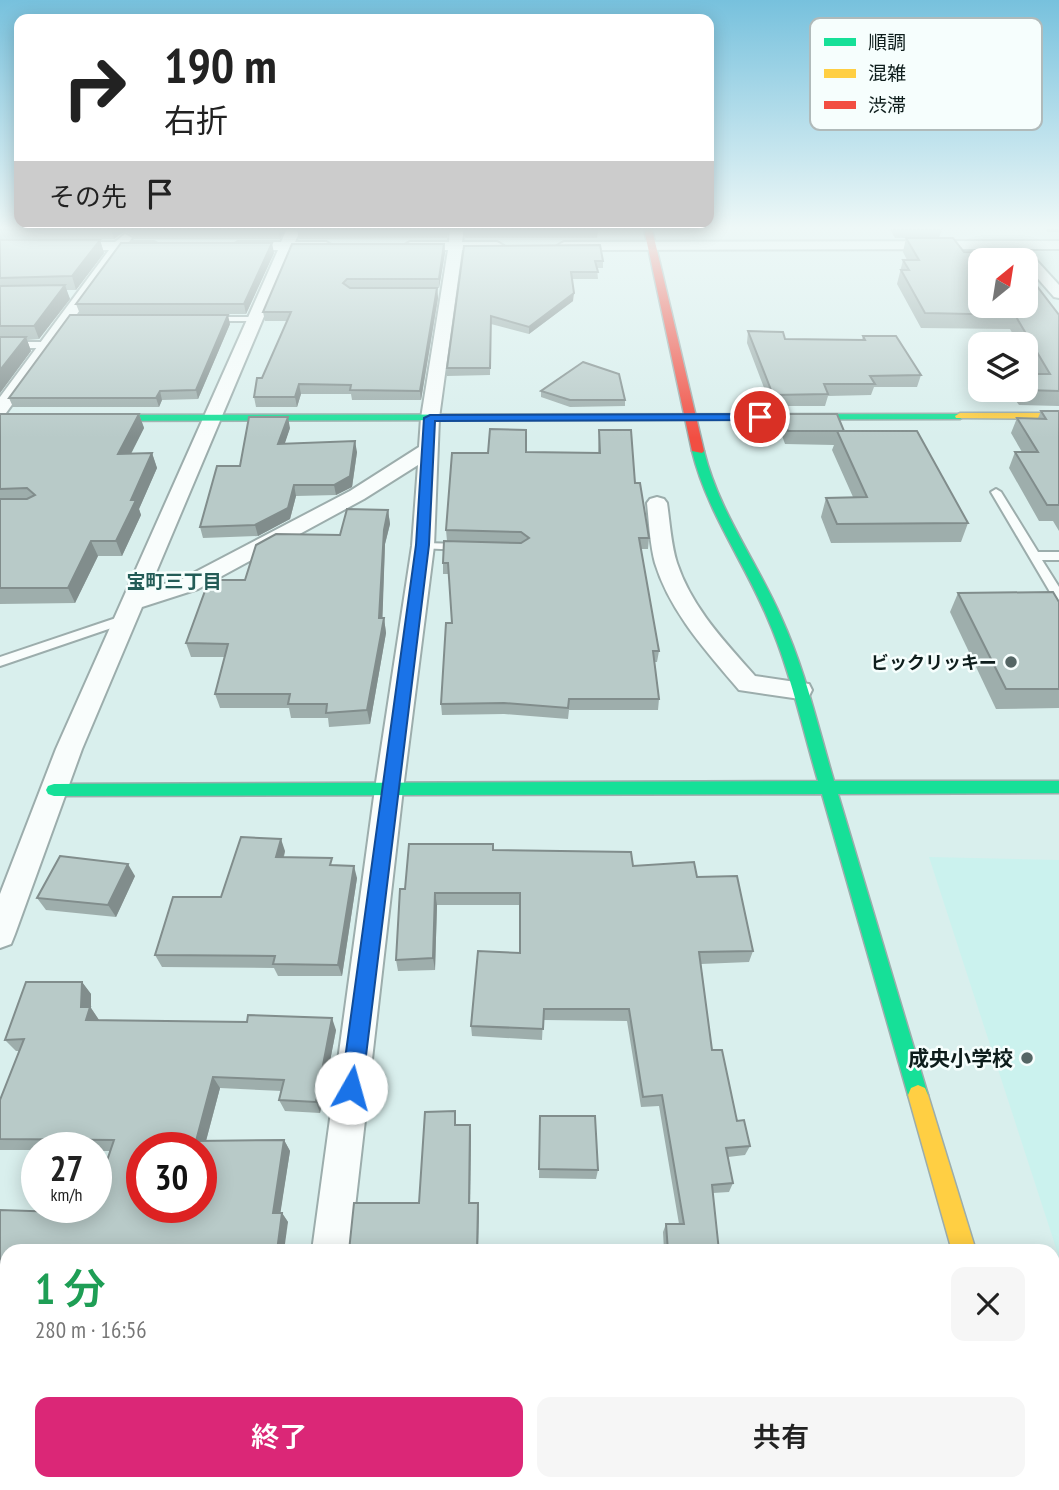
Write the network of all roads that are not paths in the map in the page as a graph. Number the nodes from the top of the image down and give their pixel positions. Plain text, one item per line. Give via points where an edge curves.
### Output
1 (76, 299) edge
2 (263, 299) edge
3 (443, 299) edge
4 (664, 299) edge
5 (201, 319) edge
6 (254, 319) junction
7 (0, 345) edge
8 (48, 345) junction
9 (0, 408) edge
10 (1059, 416) edge
11 (0, 418) edge
12 (211, 418) junction
13 (430, 418) junction
14 (692, 418) junction
15 (428, 450) junction
16 (996, 492) dead end
17 (657, 503) dead end
18 (423, 545) junction
19 (472, 547) edge
20 (1033, 556) junction
21 (1059, 556) edge
22 (1059, 597) edge
23 (129, 611) junction
24 (0, 662) edge
25 (800, 690) junction
26 (828, 786) junction
27 (1059, 787) edge
28 (389, 789) junction
29 (54, 790) junction
30 (0, 934) edge
31 (332, 1244) edge
32 (962, 1244) edge

1 - 8 street via 74,319
2 - 6 street
3 - 13 street
4 - 14 street
5 - 6 lane
6 - 12 street
7 - 8 lane
8 - 9 street
10 - 14 street
11 - 12 street
12 - 13 street
12 - 23 street
13 - 14 street
13 - 15 street
14 - 25 street via 704,481 767,601
15 - 18 street
15 - 23 street via 357,495 190,584
16 - 20 lane
17 - 25 street via 666,563 683,599 721,653 748,684
18 - 19 lane
18 - 28 street
20 - 21 lane
20 - 22 lane
23 - 24 lane
23 - 29 street
25 - 26 street
26 - 27 street
26 - 28 street
26 - 32 street
28 - 29 street
28 - 31 street
29 - 30 street

